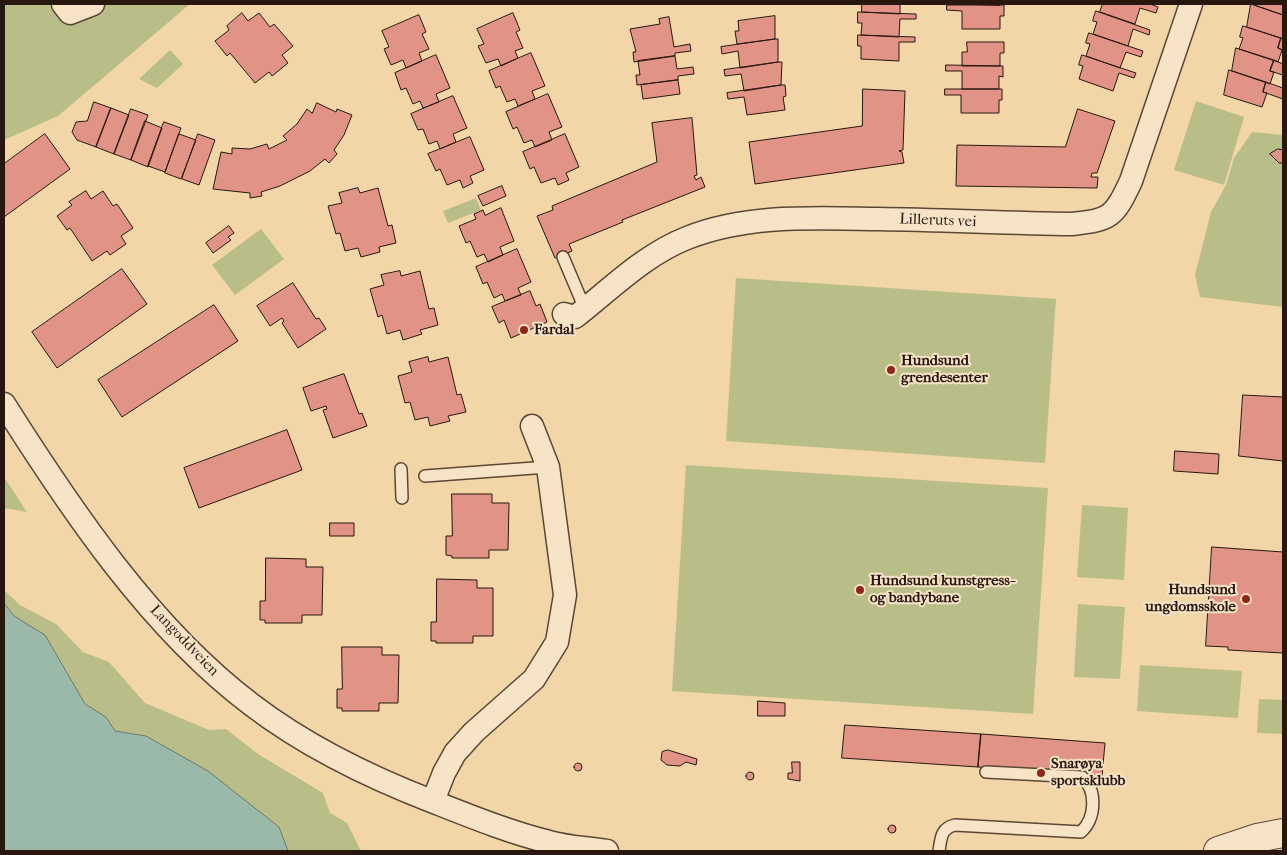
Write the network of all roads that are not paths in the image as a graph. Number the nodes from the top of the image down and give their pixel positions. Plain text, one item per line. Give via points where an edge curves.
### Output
1 (63, 4) edge
2 (93, 4) edge
3 (1191, 4) edge
4 (563, 258) dead end
5 (575, 312) joint
6 (4, 404) edge
7 (532, 426) dead end
8 (548, 467) junction
9 (401, 469) dead end
10 (425, 476) dead end
11 (402, 498) dead end
12 (986, 772) dead end
13 (433, 802) junction
14 (1283, 833) edge
15 (607, 851) edge
16 (939, 851) edge
17 (1218, 851) edge

1 - 2 street via 70,12
3 - 5 street, Lilleruts vei via 1131,181 1118,208 1100,221 1072,224 846,219 772,220 726,225 686,239 649,259
4 - 5 lane
6 - 13 street, Langoddveien via 37,457 109,557 202,662 251,704 334,759
7 - 8 street
8 - 10 lane
8 - 13 street via 565,595 557,642 534,679 455,753
9 - 11 lane
12 - 16 lane via 1082,777 1091,788 1090,821 1081,832 956,825 942,832
13 - 15 street, Langoddveien via 494,826 550,842
14 - 17 street

